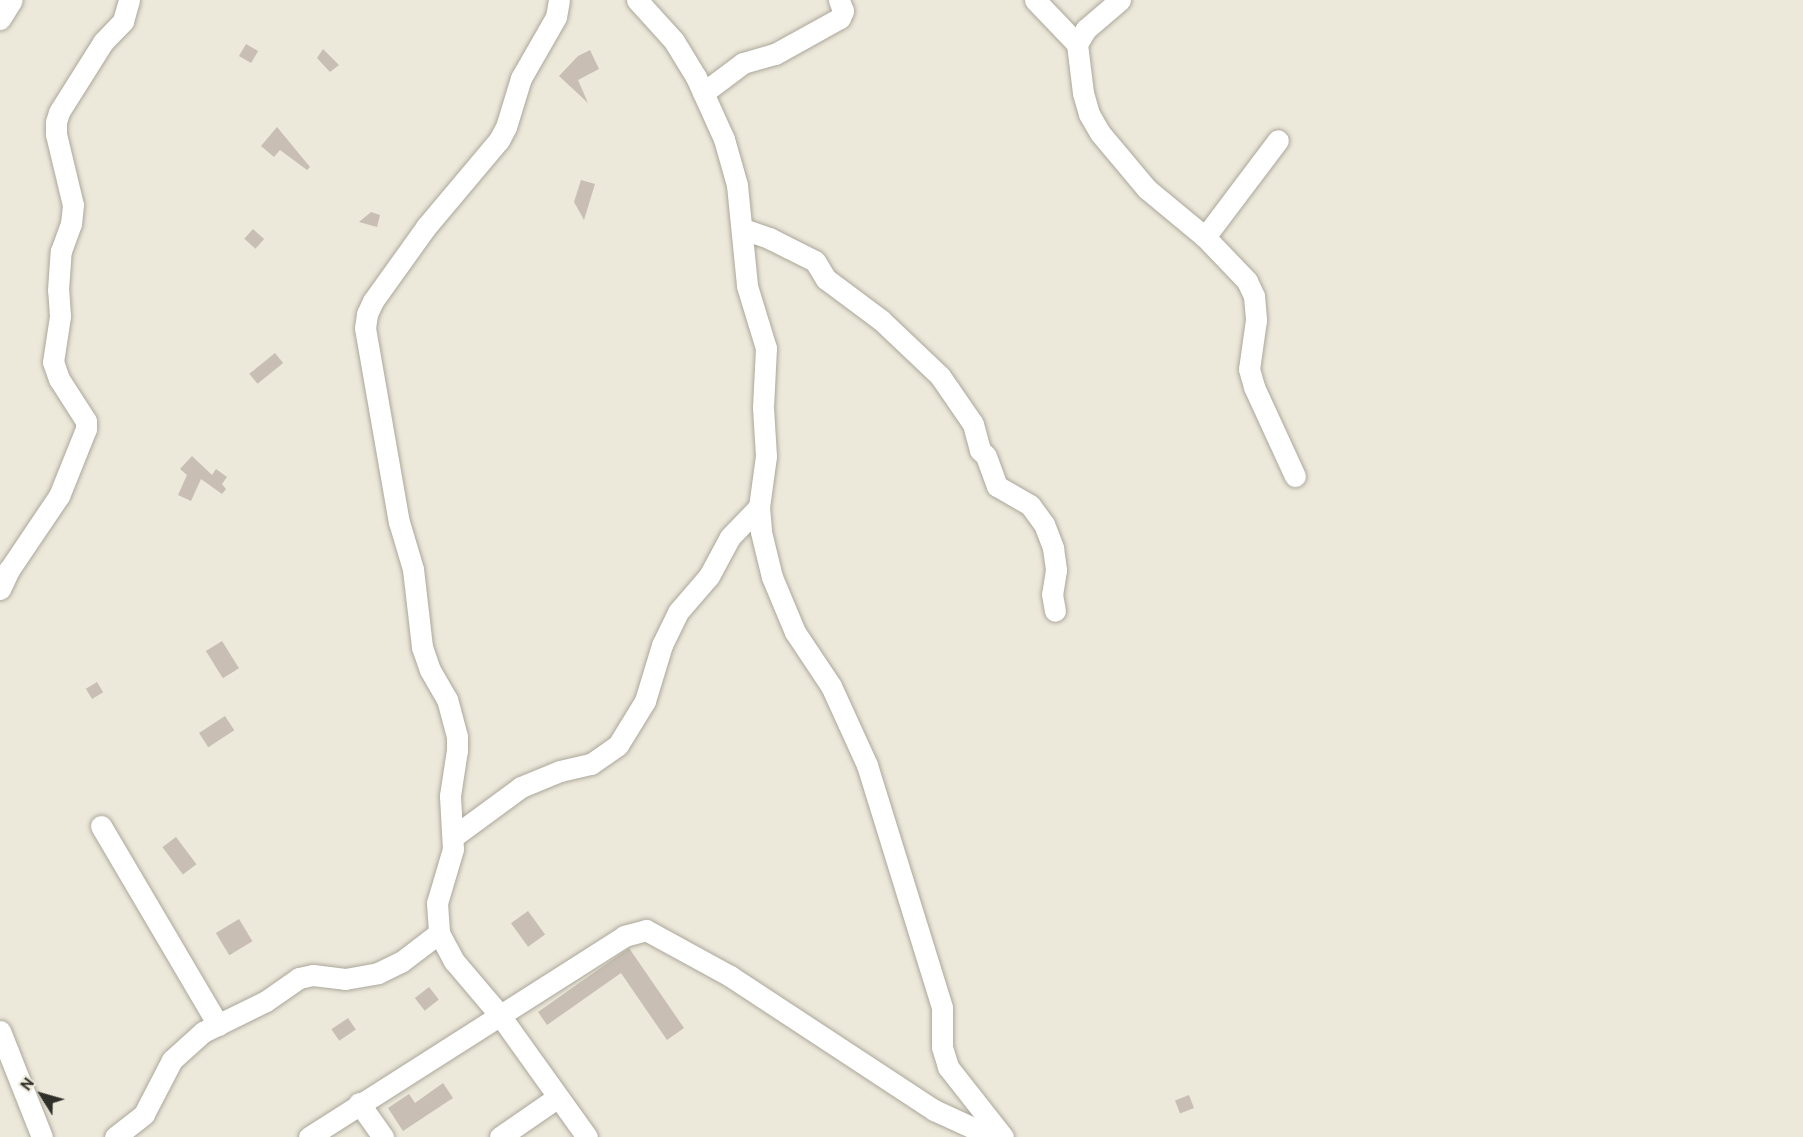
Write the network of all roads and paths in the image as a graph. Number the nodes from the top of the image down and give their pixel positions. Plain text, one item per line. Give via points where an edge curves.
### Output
1 (129, 0) edge
2 (559, 0) edge
3 (638, 0) edge
4 (839, 0) edge
5 (1035, 0) edge
6 (1120, 0) edge
7 (1077, 44) junction
8 (704, 93) junction
9 (1278, 140) dead end
10 (743, 229) junction
11 (1205, 237) junction
12 (1294, 476) dead end
13 (759, 507) junction
14 (0, 589) edge
15 (1055, 611) dead end
16 (101, 826) dead end
17 (453, 837) junction
18 (439, 933) junction
19 (499, 1014) junction
20 (218, 1025) junction
21 (0, 1031) edge
22 (558, 1097) junction
23 (359, 1103) junction
24 (42, 1137) edge
25 (115, 1137) edge
26 (309, 1137) edge
27 (383, 1137) edge
28 (500, 1137) edge
29 (587, 1137) edge
30 (993, 1137) edge
31 (1003, 1137) edge

1 - 14 street via 123,21 103,42 56,122 74,205 61,251 60,316 53,362 59,379 86,421 86,429 58,496
2 - 17 street via 556,16 522,78 499,141 426,228 373,301 365,321 398,516 412,568 422,647 455,723 457,750 450,796
3 - 8 street via 674,41
4 - 8 street via 843,11 840,18 775,54 743,63
5 - 7 street
6 - 7 street via 1086,29
7 - 11 street via 1083,93 1100,133 1147,189
8 - 10 street via 731,161
9 - 11 street
10 - 13 street via 747,286 766,348 766,456
10 - 15 street via 815,261 830,283 881,320 940,376 973,424 980,450 998,486 1030,505 1044,524 1056,570 1052,594
11 - 12 street via 1247,281 1254,296 1256,320 1249,369
13 - 17 street via 730,537 709,576 678,612 662,645 645,701 618,746 591,764 560,771 521,787
13 - 31 street via 766,555 783,604 795,632 836,695 867,765 942,1008 942,1047 948,1066
16 - 20 street
17 - 18 street via 452,861 437,903
18 - 19 street via 454,961
18 - 20 street via 409,957 378,973 345,979 313,975 299,978 266,1001
19 - 22 street
19 - 23 street
19 - 30 street via 624,936 646,930 730,976 927,1106
20 - 25 street via 181,1049 167,1067 144,1114
21 - 24 street
22 - 28 street
22 - 29 street
23 - 26 street
23 - 27 street

